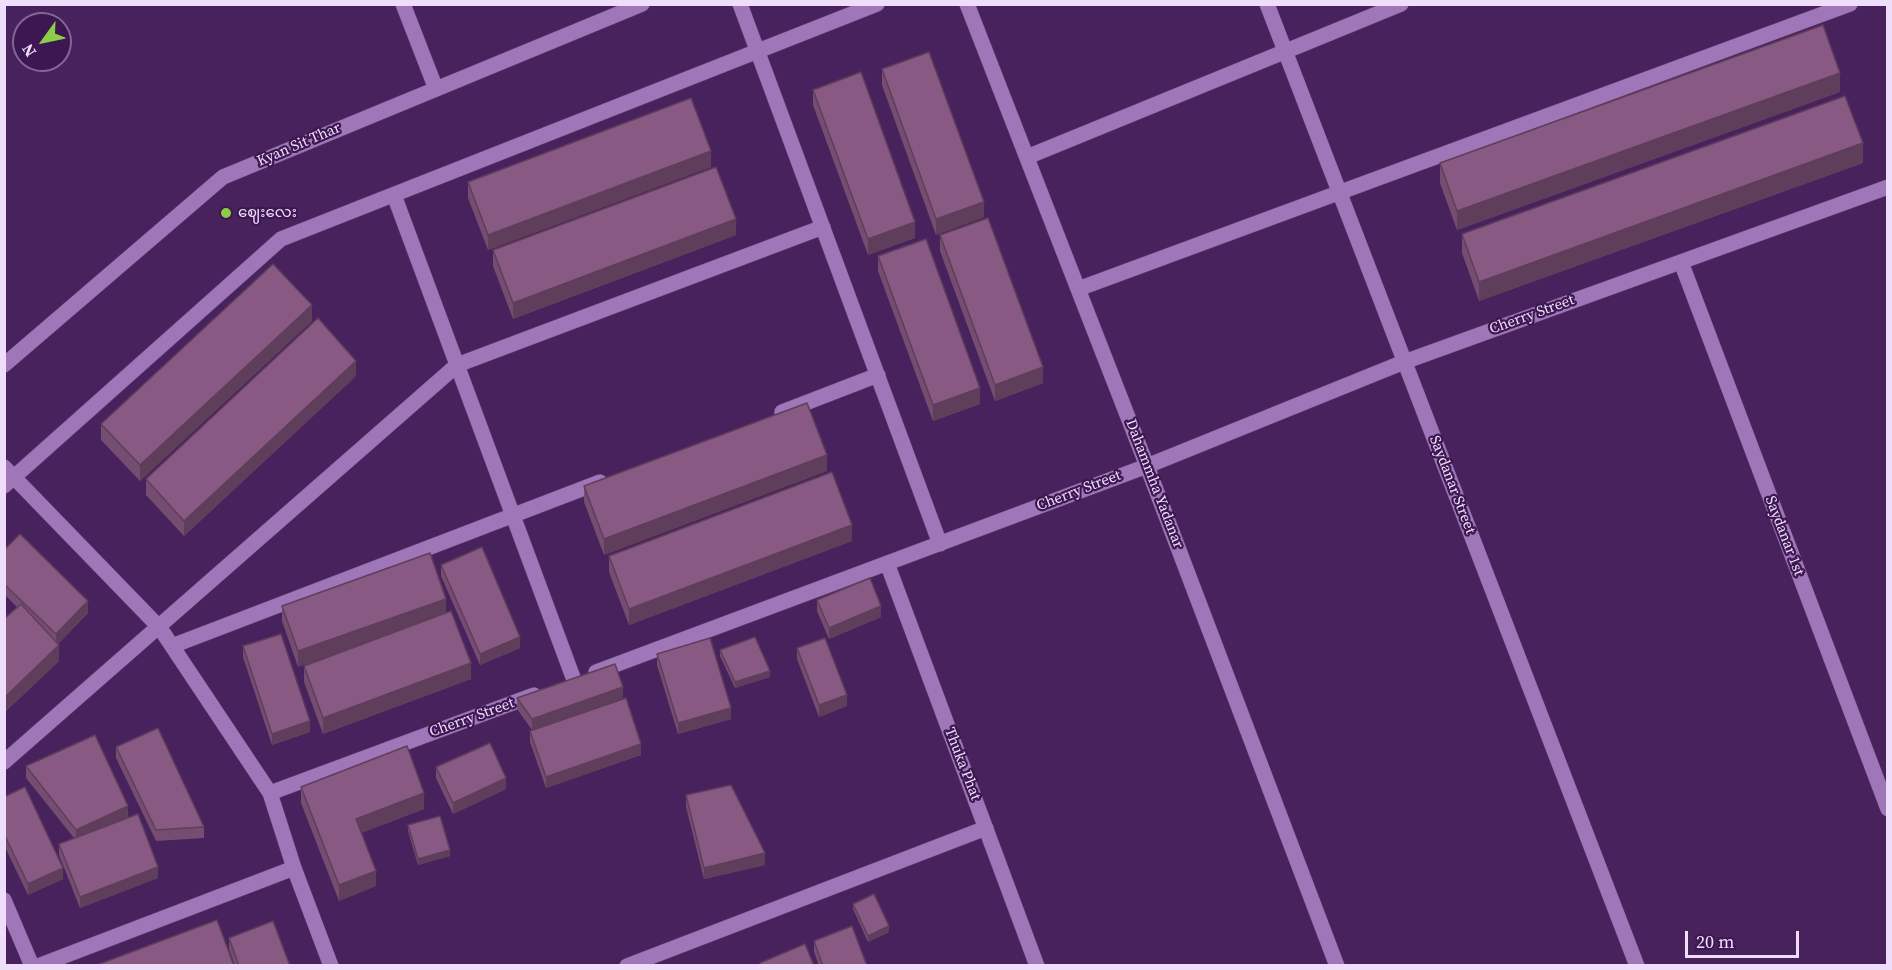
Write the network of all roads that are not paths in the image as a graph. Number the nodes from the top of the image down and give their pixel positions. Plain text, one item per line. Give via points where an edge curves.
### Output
1 (403, 4) edge
2 (642, 4) edge
3 (740, 4) edge
4 (877, 4) edge
5 (967, 4) edge
6 (1267, 4) edge
7 (1401, 4) edge
8 (1850, 4) edge
9 (758, 52) junction
10 (1285, 52) junction
11 (435, 89) junction
12 (1027, 157) junction
13 (1887, 187) edge
14 (1340, 194) junction
15 (394, 195) junction
16 (823, 227) junction
17 (1681, 262) junction
18 (1078, 289) junction
19 (1404, 362) junction
20 (4, 365) edge
21 (457, 365) junction
22 (878, 375) junction
23 (767, 418) edge
24 (1147, 466) junction
25 (8, 477) edge
26 (612, 477) edge
27 (513, 516) junction
28 (939, 544) junction
29 (887, 563) junction
30 (160, 628) junction
31 (171, 646) junction
32 (562, 684) junction
33 (4, 762) edge
34 (270, 793) junction
35 (1887, 809) edge
36 (986, 828) junction
37 (294, 868) junction
38 (4, 900) edge
39 (32, 966) edge
40 (38, 966) edge
41 (332, 966) edge
42 (627, 966) edge
43 (1037, 966) edge
44 (1336, 966) edge
45 (1637, 966) edge

1 - 11 street
2 - 11 street, Kyan Sit Thar
3 - 9 street
4 - 9 street
5 - 12 street, Dahammha Yadanar
6 - 10 street, Saydanar Street
7 - 10 street
8 - 14 street
9 - 15 street
9 - 16 street
10 - 12 street
10 - 14 street, Saydanar Street
11 - 20 street, Kyan Sit Thar via 223,177
12 - 18 street, Dahammha Yadanar
13 - 17 street, Cherry Street
14 - 18 street
14 - 19 street, Saydanar Street
15 - 21 street
15 - 25 street via 281,239
16 - 21 street
16 - 22 street
17 - 19 street, Cherry Street
17 - 35 street, Saydanar 1st
18 - 24 street, Dahammha Yadanar
19 - 24 street, Cherry Street
19 - 45 street, Saydanar Street
21 - 27 street
21 - 30 street
22 - 23 street
22 - 28 street
24 - 28 street, Cherry Street
24 - 44 street, Dahammha Yadanar
25 - 30 street
26 - 27 street
27 - 31 street
27 - 32 street
28 - 29 street, Cherry Street
29 - 32 street, Cherry Street
29 - 36 street, Thuka Phat
30 - 31 street
30 - 33 street
31 - 34 street
32 - 34 street, Cherry Street
34 - 37 street
36 - 42 street
36 - 43 street, Thuka Phat
37 - 40 street
37 - 41 street
38 - 39 street

